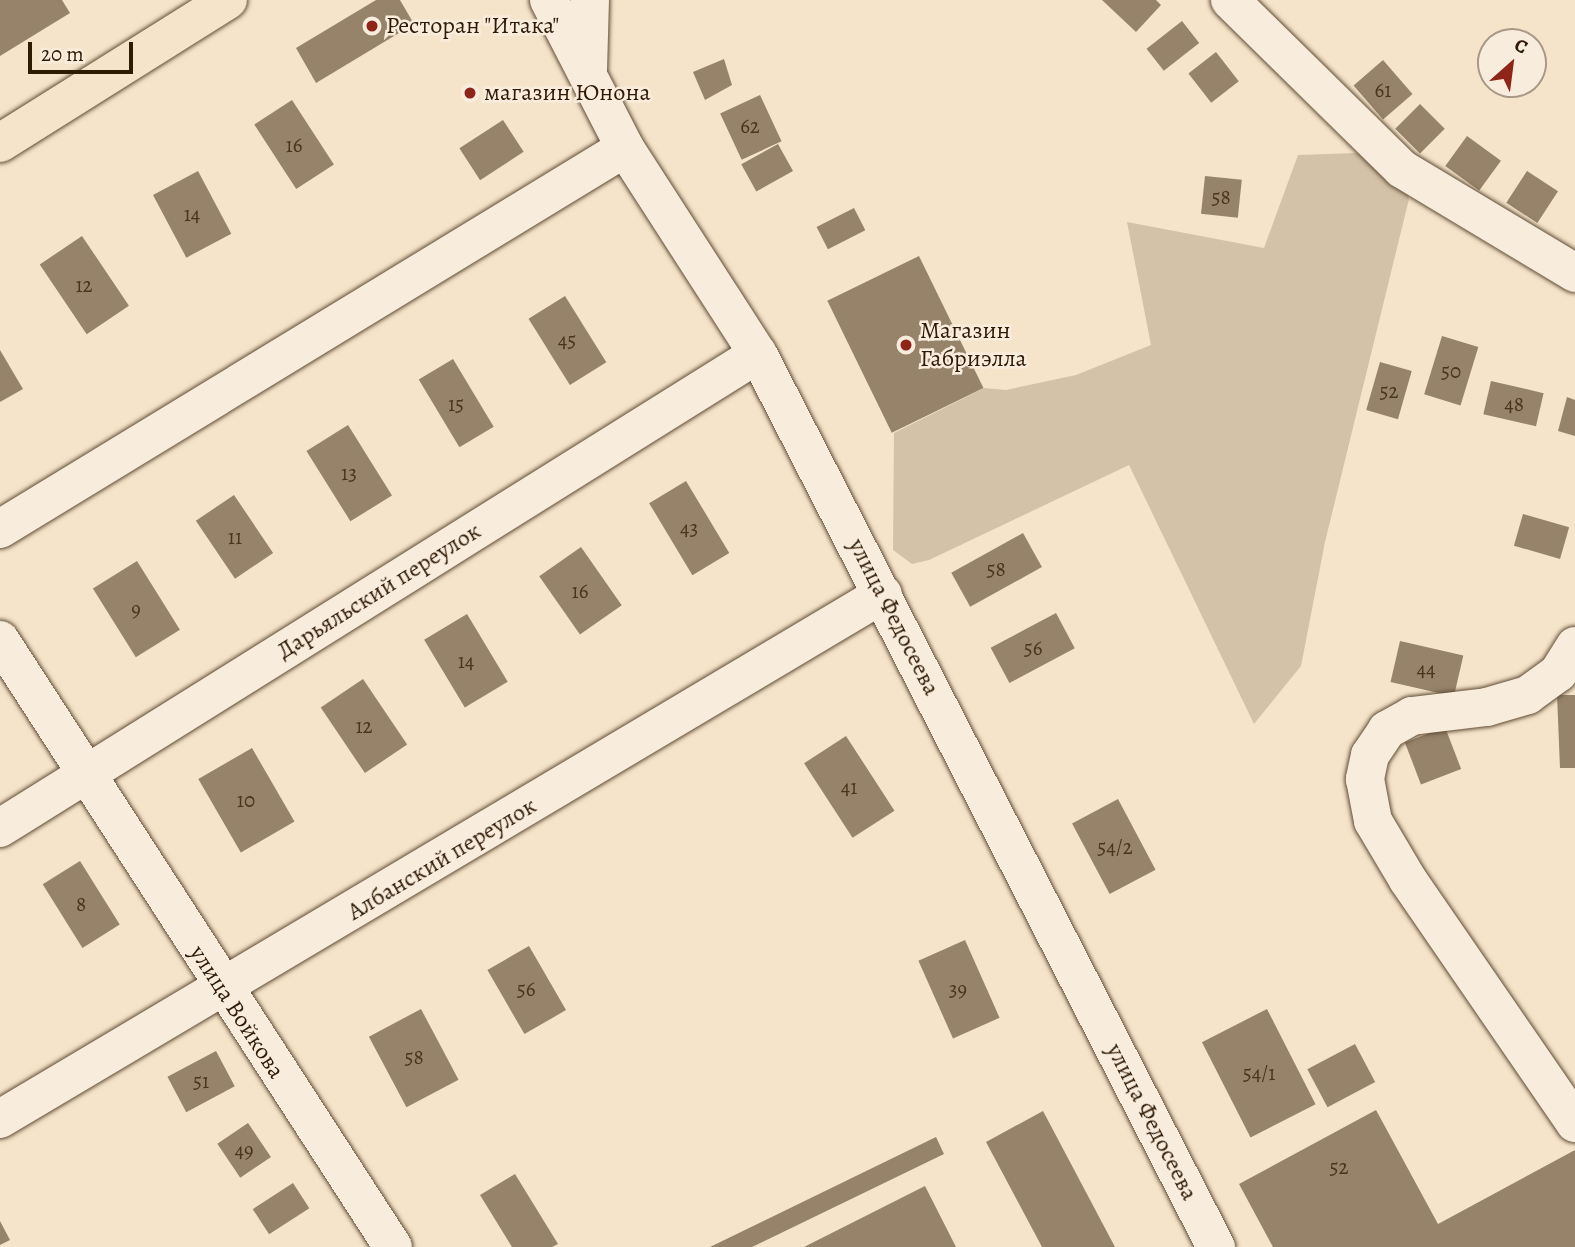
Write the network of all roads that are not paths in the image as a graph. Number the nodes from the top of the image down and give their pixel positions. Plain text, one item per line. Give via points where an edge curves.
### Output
1 (229, 0) edge
2 (549, 0) edge
3 (590, 0) edge
4 (1230, 0) edge
5 (588, 76) junction
6 (0, 143) edge
7 (625, 148) junction
8 (1575, 273) edge
9 (758, 354) junction
10 (0, 529) edge
11 (883, 594) junction
12 (0, 640) edge
13 (1575, 646) edge
14 (85, 774) junction
15 (0, 828) edge
16 (222, 991) junction
17 (0, 1119) edge
18 (1575, 1123) edge
19 (381, 1243) edge
20 (1216, 1247) edge

1 - 6 main road
2 - 5 street, улица Федосеева
3 - 5 street
4 - 8 street via 1402,169
5 - 7 street, улица Федосеева
7 - 9 street, улица Федосеева
7 - 10 street
9 - 11 street, улица Федосеева
9 - 14 street, Дарьяльский переулок
11 - 16 street, Албанский переулок
11 - 20 street, улица Федосеева
12 - 14 street, улица Войкова
13 - 18 street via 1558,673 1528,695 1486,707 1412,716 1387,730 1370,755 1365,779 1373,821 1408,880
14 - 15 street, Дарьяльский переулок
14 - 16 street, улица Войкова
16 - 17 street, Албанский переулок
16 - 19 street, улица Войкова

